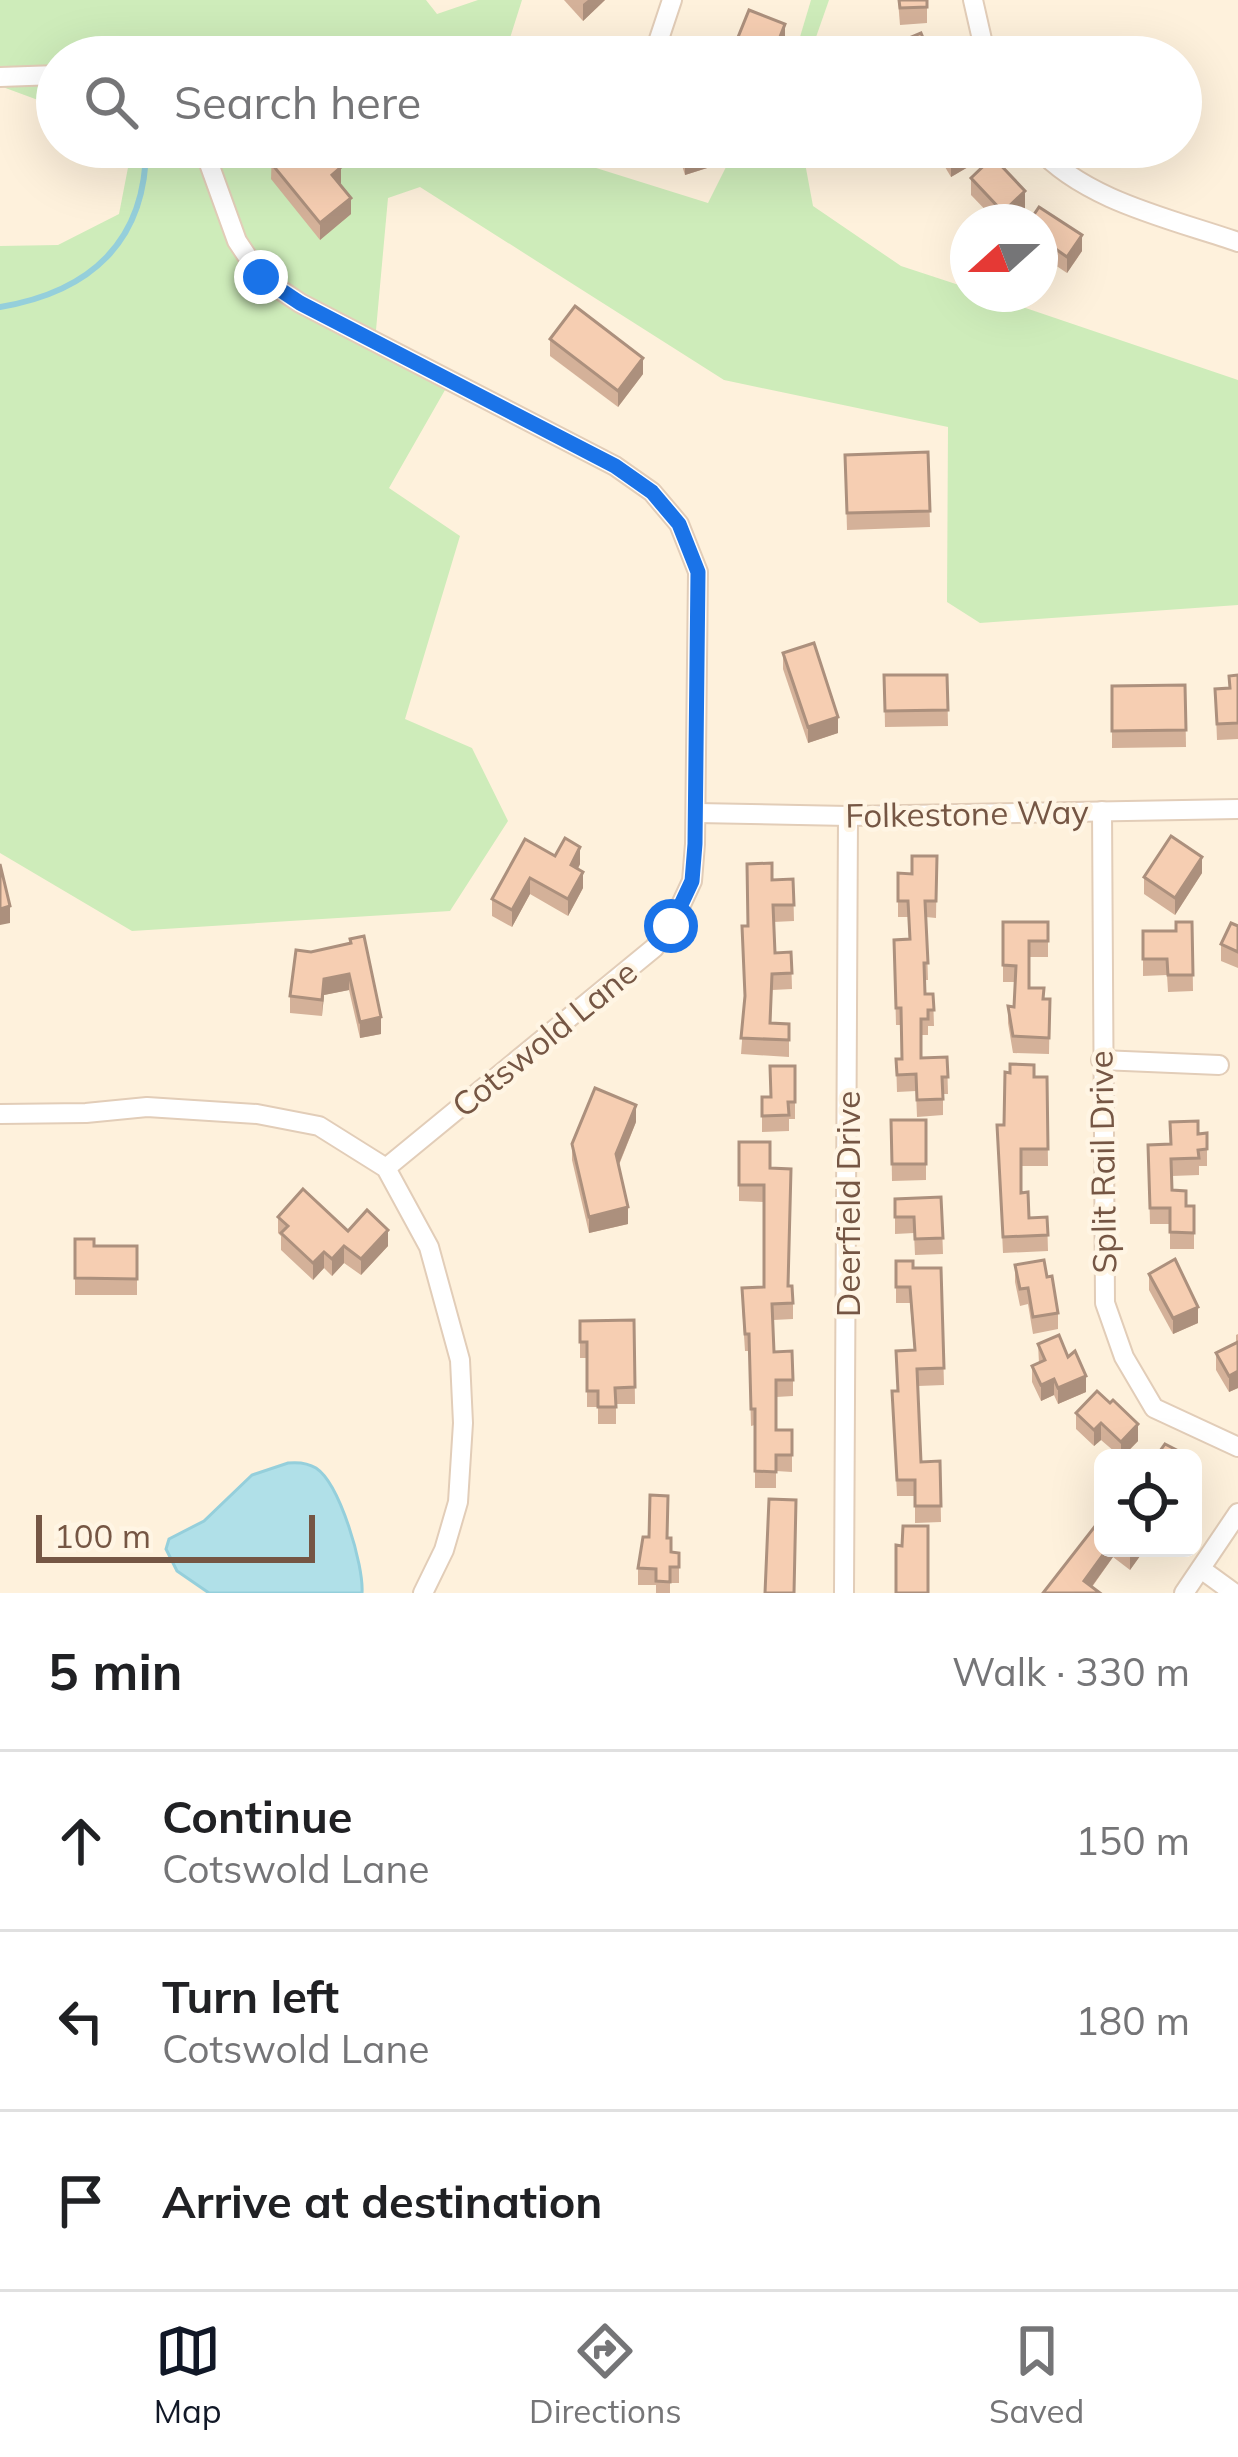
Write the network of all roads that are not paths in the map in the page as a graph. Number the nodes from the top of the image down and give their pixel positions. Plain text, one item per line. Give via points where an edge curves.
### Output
1 (672, 0) edge
2 (973, 0) edge
3 (660, 36) edge
4 (981, 36) edge
5 (36, 76) edge
6 (0, 77) edge
7 (211, 168) edge
8 (1063, 168) edge
9 (1238, 242) edge
10 (1238, 809) edge
11 (1102, 811) junction
12 (697, 813) junction
13 (848, 816) junction
14 (1101, 1060) junction
15 (1219, 1065) dead end
16 (0, 1114) edge
17 (386, 1168) junction
18 (1238, 1448) edge
19 (1238, 1513) edge
20 (1201, 1569) junction
21 (422, 1593) edge
22 (844, 1593) edge
23 (1184, 1593) edge
24 (1234, 1593) edge

1 - 3 street
2 - 4 street
5 - 6 street
7 - 12 street, Cotswold Lane via 237,241 261,277 615,466 679,524 698,572
8 - 9 street via 1110,196
10 - 11 street, Folkestone Way
11 - 13 street, Folkestone Way
11 - 14 street, Split Rail Drive
12 - 13 street, Folkestone Way
12 - 17 street, Cotswold Lane via 692,881 654,948
13 - 22 street, Deerfield Drive
14 - 15 street
14 - 18 street, Split Rail Drive via 1105,1304 1154,1408
16 - 17 street via 147,1107 257,1114 319,1126
17 - 21 street via 429,1247 460,1360 458,1502
19 - 20 street
20 - 23 street
20 - 24 street

